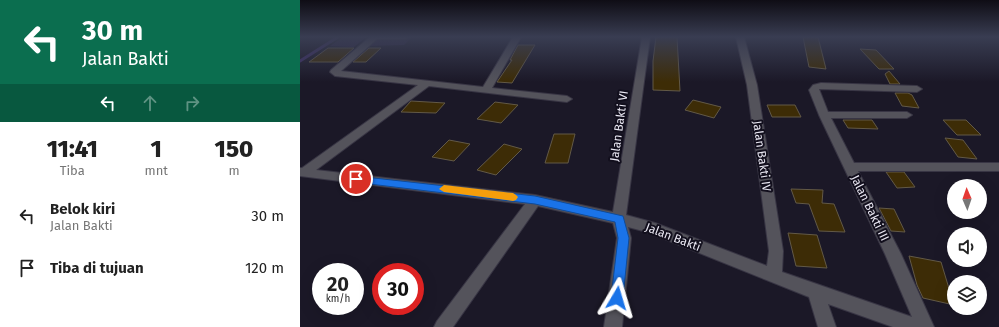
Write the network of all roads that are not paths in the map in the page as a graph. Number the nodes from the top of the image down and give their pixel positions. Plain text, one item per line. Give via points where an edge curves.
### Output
1 (357, 52) edge
2 (508, 52) edge
3 (644, 52) edge
4 (744, 52) edge
5 (426, 84) junction
6 (917, 89) dead end
7 (486, 90) junction
8 (567, 99) dead end
9 (824, 115) junction
10 (907, 115) dead end
11 (850, 167) junction
12 (999, 167) edge
13 (303, 172) edge
14 (535, 200) junction
15 (619, 219) junction
16 (774, 276) junction
17 (816, 292) junction
18 (443, 327) edge
19 (613, 327) edge
20 (827, 327) edge
21 (917, 327) edge
22 (925, 327) edge

1 - 5 street via 334,72
2 - 7 street
3 - 15 street, Jalan Bakti VI
4 - 16 street, Jalan Bakti IV via 752,85 776,251
5 - 7 street
5 - 13 street
6 - 9 street, Jalan Bakti III via 816,87 814,90
7 - 8 street
9 - 10 street
9 - 11 street, Jalan Bakti III
11 - 12 street
11 - 22 street, Jalan Bakti III via 893,254
13 - 14 street, Jalan Bakti
14 - 15 street, Jalan Bakti
14 - 18 street
15 - 16 street, Jalan Bakti via 650,227
15 - 19 street via 624,238
16 - 17 street, Jalan Bakti
17 - 20 street
17 - 21 street, Jalan Bakti

